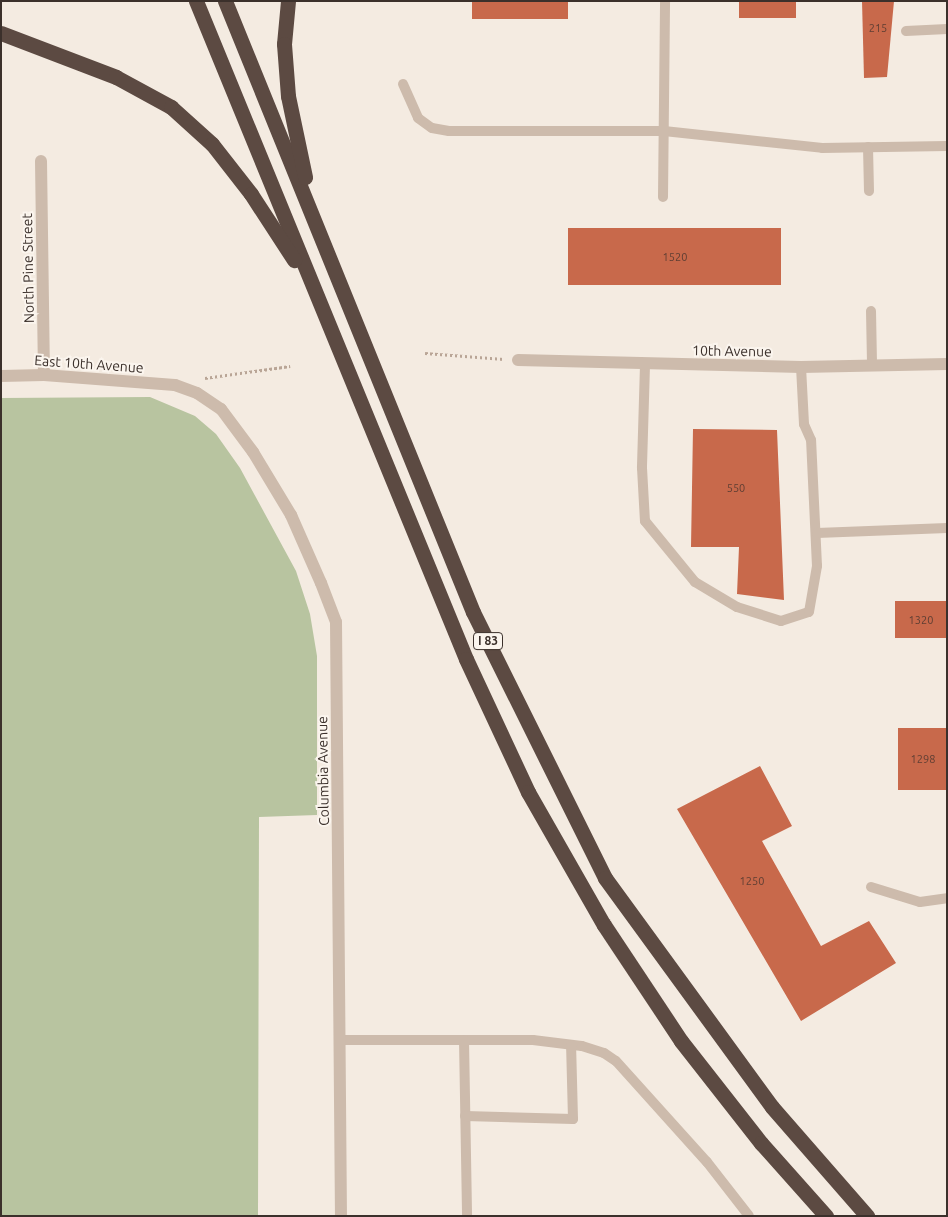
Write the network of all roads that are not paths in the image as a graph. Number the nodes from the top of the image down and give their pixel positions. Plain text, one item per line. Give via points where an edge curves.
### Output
1 (196, 1) edge
2 (225, 1) edge
3 (288, 1) edge
4 (665, 1) edge
5 (947, 29) edge
6 (906, 30) dead end
7 (1, 33) edge
8 (403, 84) dead end
9 (664, 131) junction
10 (947, 146) edge
11 (868, 147) junction
12 (42, 161) dead end
13 (869, 190) dead end
14 (663, 196) dead end
15 (314, 218) junction
16 (313, 289) junction
17 (871, 311) dead end
18 (518, 360) road end
19 (947, 364) edge
20 (645, 365) junction
21 (872, 365) junction
22 (801, 367) junction
23 (44, 375) junction
24 (1, 376) edge
25 (175, 385) joint
26 (947, 528) edge
27 (817, 533) junction
28 (871, 887) dead end
29 (947, 898) edge
30 (341, 1040) junction
31 (464, 1040) junction
32 (571, 1044) junction
33 (465, 1116) junction
34 (341, 1216) edge
35 (468, 1216) edge
36 (749, 1216) edge
37 (826, 1216) edge
38 (867, 1216) edge

1 - 16 highway, I 83
2 - 15 highway, I 83
3 - 15 highway via 284,44 288,96
4 - 9 lane
5 - 6 lane
7 - 16 highway via 116,77 171,107 223,158 251,194
8 - 9 lane via 418,118 432,128 449,131
9 - 11 lane via 822,148
9 - 14 lane
10 - 11 lane
11 - 13 lane
12 - 23 street, North Pine Street
15 - 38 highway, I 83 via 473,612 605,878 772,1107
16 - 37 highway, I 83 via 470,668 528,792 637,977 681,1041 761,1143
17 - 21 lane
18 - 20 street, 10th Avenue
19 - 21 street, 10th Avenue
20 - 22 street, 10th Avenue
20 - 27 lane via 642,468 645,521 695,582 737,607 782,621 810,612 817,566
21 - 22 street, 10th Avenue
22 - 27 lane via 804,424 811,440
23 - 24 street, East 10th Avenue
23 - 25 street, East 10th Avenue
25 - 30 street, Columbia Avenue via 197,393 221,410 253,452 291,516 336,622
26 - 27 lane
28 - 29 lane via 920,902
30 - 31 lane
30 - 34 street, Columbia Avenue
31 - 32 lane via 533,1040
31 - 33 lane
32 - 33 lane via 573,1119
32 - 36 lane via 604,1053 616,1061 707,1162
33 - 35 lane

